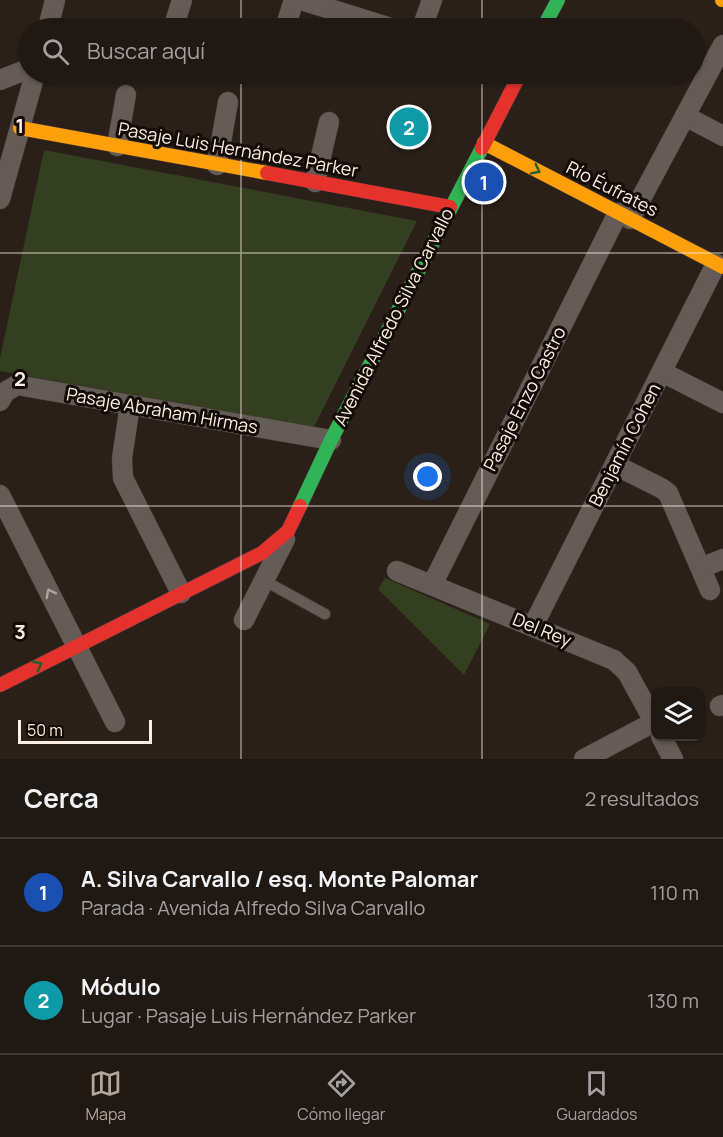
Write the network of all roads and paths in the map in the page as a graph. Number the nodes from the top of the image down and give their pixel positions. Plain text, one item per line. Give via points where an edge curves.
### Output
1 (55, 0) edge
2 (182, 0) edge
3 (294, 0) edge
4 (301, 0) edge
5 (432, 0) edge
6 (558, 0) edge
7 (50, 18) edge
8 (176, 18) edge
9 (288, 18) edge
10 (359, 18) edge
11 (426, 18) edge
12 (548, 18) edge
13 (723, 45) edge
14 (18, 73) edge
15 (705, 79) edge
16 (0, 80) edge
17 (32, 84) edge
18 (515, 84) edge
19 (702, 84) edge
20 (126, 95) dead end
21 (228, 102) dead end
22 (685, 116) junction
23 (329, 122) dead end
24 (20, 128) junction
25 (723, 136) edge
26 (484, 143) junction
27 (117, 146) junction
28 (217, 165) junction
29 (315, 182) junction
30 (0, 199) edge
31 (450, 207) junction
32 (624, 216) junction
33 (720, 265) edge
34 (662, 372) junction
35 (0, 401) edge
36 (723, 403) edge
37 (129, 405) junction
38 (332, 440) junction
39 (615, 465) junction
40 (0, 495) edge
41 (288, 531) junction
42 (723, 559) edge
43 (701, 568) junction
44 (397, 571) dead end
45 (264, 581) junction
46 (432, 585) junction
47 (710, 590) dead end
48 (181, 593) junction
49 (325, 614) dead end
50 (244, 620) dead end
51 (533, 626) junction
52 (76, 645) junction
53 (0, 685) edge
54 (651, 717) edge
55 (114, 722) dead end
56 (651, 731) edge
57 (664, 741) edge
58 (584, 759) edge
59 (674, 759) edge

1 - 7 street
2 - 8 street
3 - 9 street
4 - 10 street
5 - 11 street
6 - 12 street
13 - 15 street, Pasaje Enzo Castro
14 - 16 street
17 - 24 street
18 - 26 street, Avenida Alfredo Silva Carvallo
19 - 22 street, Pasaje Enzo Castro
20 - 27 street
21 - 28 street
22 - 25 street
22 - 32 street, Pasaje Enzo Castro
23 - 29 street
24 - 27 street, Pasaje Luis Hernández Parker
24 - 30 street
26 - 31 street, Avenida Alfredo Silva Carvallo
26 -> 32 street, Río Éufrates
27 - 28 street, Pasaje Luis Hernández Parker
28 - 29 street, Pasaje Luis Hernández Parker
29 - 31 street, Pasaje Luis Hernández Parker
31 - 38 street, Avenida Alfredo Silva Carvallo
32 - 33 street, Río Éufrates
32 - 46 street, Pasaje Enzo Castro
33 - 34 street, Benjamín Cohen
34 - 36 street
34 - 39 street, Benjamín Cohen
35 - 37 street, Pasaje Abraham Hirmas via 5,392 17,386
37 - 38 street, Pasaje Abraham Hirmas
37 - 48 street via 123,478
38 - 41 street, Avenida Alfredo Silva Carvallo
39 - 43 street via 668,493
39 - 51 street, Benjamín Cohen
52 -> 40 street
41 - 45 street, Avenida Alfredo Silva Carvallo
41 - 48 street, Avenida Alfredo Silva Carvallo via 262,553
42 - 43 street
43 - 47 street
44 - 46 street, Del Rey
45 - 49 lane
45 - 50 street, Avenida Alfredo Silva Carvallo
46 - 51 street, Del Rey
48 - 52 street, Avenida Alfredo Silva Carvallo
51 - 54 street, Del Rey via 621,665
53 -> 52 street, Avenida Alfredo Silva Carvallo
52 - 55 street
56 - 58 street
57 - 59 street, Del Rey

